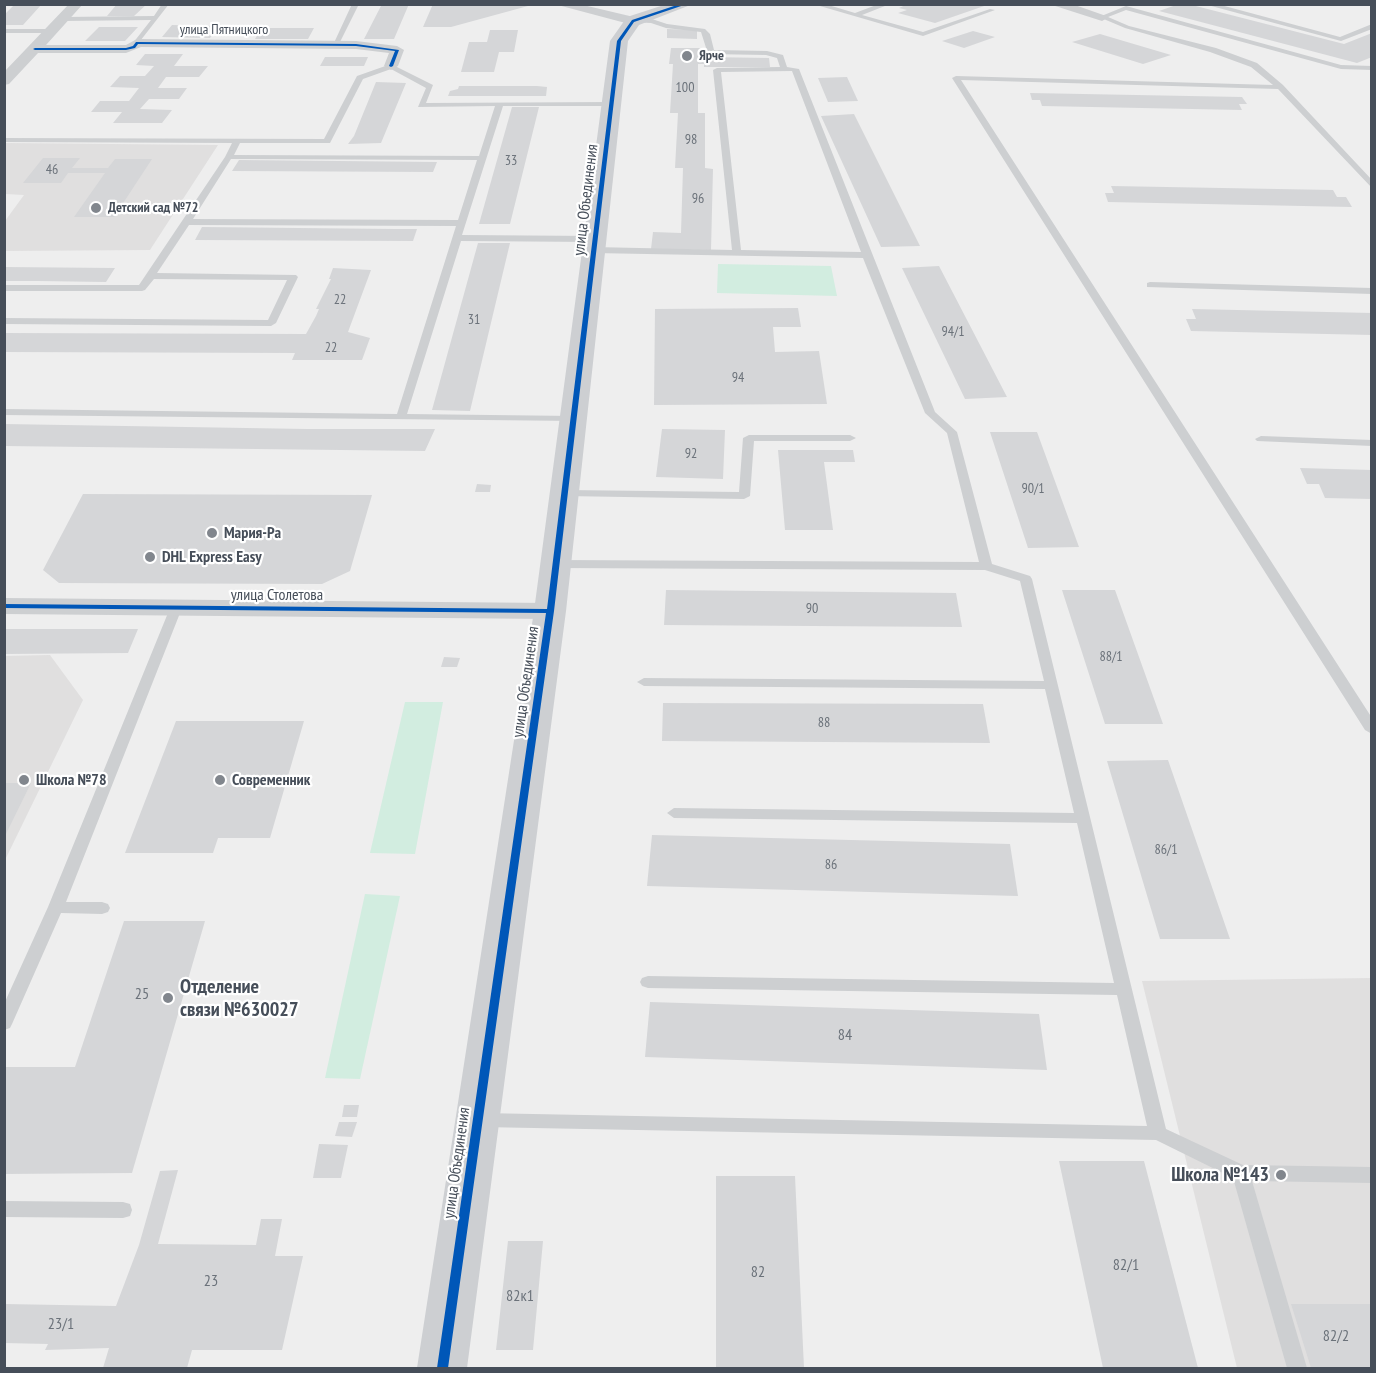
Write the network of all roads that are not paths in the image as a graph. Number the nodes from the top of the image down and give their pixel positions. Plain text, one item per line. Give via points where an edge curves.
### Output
1 (77, 4) edge
2 (166, 4) edge
3 (356, 4) edge
4 (560, 4) edge
5 (685, 4) edge
6 (816, 4) edge
7 (887, 4) edge
8 (1055, 4) edge
9 (1112, 4) edge
10 (1136, 4) edge
11 (1207, 4) edge
12 (1126, 8) junction
13 (992, 9) dead end
14 (854, 15) junction
15 (1102, 17) junction
16 (156, 18) junction
17 (63, 19) junction
18 (633, 21) junction
19 (1371, 26) edge
20 (4, 31) edge
21 (51, 31) junction
22 (137, 43) junction
23 (335, 45) junction
24 (35, 49) junction
25 (391, 66) junction
26 (1371, 68) edge
27 (784, 69) junction
28 (4, 81) edge
29 (1280, 87) junction
30 (500, 104) junction
31 (612, 104) junction
32 (4, 140) edge
33 (237, 141) junction
34 (229, 157) junction
35 (482, 158) junction
36 (1371, 186) edge
37 (185, 222) junction
38 (461, 223) junction
39 (456, 238) junction
40 (594, 244) junction
41 (737, 253) junction
42 (867, 255) junction
43 (151, 276) junction
44 (1150, 285) dead end
45 (4, 288) edge
46 (1371, 291) edge
47 (4, 321) edge
48 (4, 412) edge
49 (400, 417) junction
50 (574, 419) junction
51 (850, 438) dead end
52 (1261, 439) dead end
53 (1371, 443) edge
54 (565, 493) junction
55 (555, 564) junction
56 (986, 566) junction
57 (4, 606) edge
58 (176, 608) junction
59 (550, 611) junction
60 (644, 682) dead end
61 (1052, 685) junction
62 (1371, 730) edge
63 (674, 813) dead end
64 (1084, 818) junction
65 (56, 907) junction
66 (102, 908) dead end
67 (648, 982) dead end
68 (1125, 988) junction
69 (4, 1024) edge
70 (477, 1120) junction
71 (1158, 1133) junction
72 (1241, 1173) junction
73 (1371, 1175) edge
74 (4, 1209) edge
75 (123, 1210) dead end
76 (442, 1368) edge
77 (1297, 1368) edge

1 - 17 street
2 - 16 lane
3 - 23 lane
4 - 18 street
5 - 18 street
6 - 14 lane
7 - 14 lane
8 - 15 street
9 - 12 lane
10 - 12 lane
11 - 19 lane via 1341,39
12 - 15 lane
12 - 26 lane via 1341,67
13 - 14 lane via 923,34
15 - 29 lane via 1254,65
16 - 17 lane
16 - 22 lane
17 - 21 street
18 - 27 lane via 703,30 711,52 767,53 780,57
18 - 31 street, улица Объединения via 619,41
20 - 21 lane
21 - 24 street
22 - 23 street, улица Пятницкого
22 - 24 street, улица Пятницкого via 126,49
23 - 25 street, улица Пятницкого via 397,50
24 - 28 street
25 - 30 lane via 429,87 421,105
25 - 33 lane via 360,78 327,141
27 - 41 lane via 717,70
27 - 42 lane via 795,69
29 - 36 lane
29 - 62 lane via 956,78
30 - 31 lane
30 - 35 lane
31 - 40 street, улица Объединения
32 - 33 lane
33 - 34 lane
34 - 35 lane
34 - 37 lane
35 - 38 lane
37 - 38 lane
37 - 43 lane
38 - 39 lane
39 - 40 lane
39 - 49 lane
40 - 41 lane
40 - 50 street, улица Объединения
41 - 42 lane
42 - 56 lane via 930,413 952,432
43 - 45 lane via 142,288
43 - 47 lane via 293,277 271,322
44 - 46 lane
48 - 49 lane
49 - 50 lane
50 - 54 street, улица Объединения
51 - 54 lane via 749,438 744,496
52 - 53 lane
54 - 55 street, улица Объединения
55 - 56 lane
55 - 59 street, улица Объединения
56 - 61 lane via 1026,579
57 - 58 street, улица Столетова
58 - 59 street, улица Столетова
58 - 65 lane
59 - 70 street, улица Объединения
60 - 61 lane
61 - 64 lane
63 - 64 lane
64 - 68 lane
65 - 66 lane
65 - 69 lane
67 - 68 lane
68 - 71 lane
70 - 71 lane
70 - 76 street, улица Объединения
71 - 72 lane
72 - 73 lane
72 - 77 lane
74 - 75 lane

